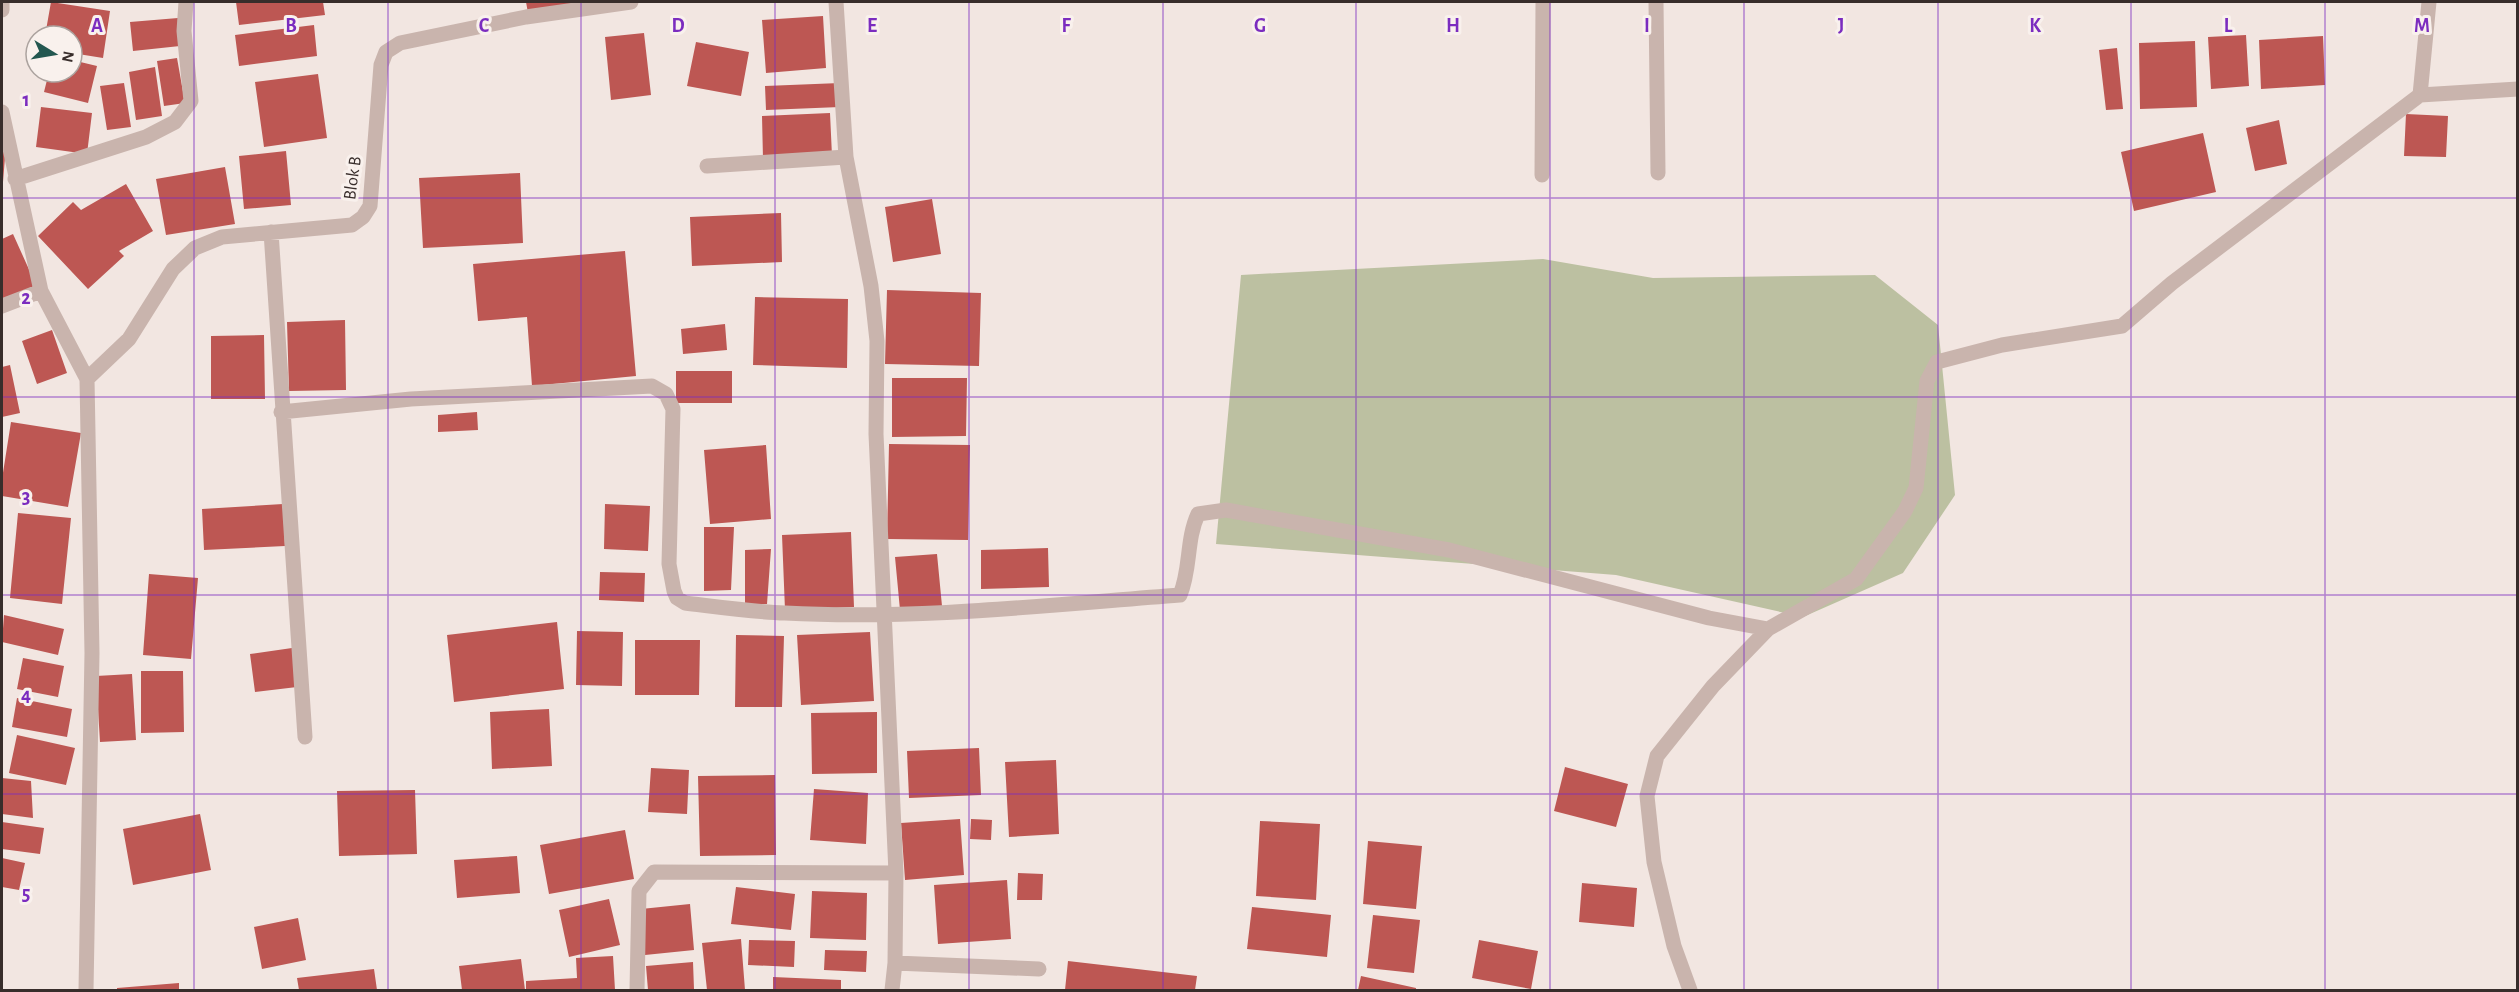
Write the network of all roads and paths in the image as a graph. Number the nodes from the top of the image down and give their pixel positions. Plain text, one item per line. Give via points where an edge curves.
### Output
1 (2, 2) edge
2 (186, 2) edge
3 (631, 2) edge
4 (836, 2) edge
5 (1543, 2) edge
6 (1656, 2) edge
7 (2429, 2) edge
8 (2, 10) edge
9 (2517, 89) edge
10 (2420, 95) junction
11 (2, 112) edge
12 (846, 157) junction
13 (707, 166) dead end
14 (1658, 173) dead end
15 (1542, 175) dead end
16 (15, 179) junction
17 (271, 232) junction
18 (40, 291) junction
19 (2, 306) edge
20 (87, 379) junction
21 (281, 412) junction
22 (883, 614) junction
23 (1768, 629) junction
24 (305, 737) dead end
25 (896, 873) junction
26 (896, 963) junction
27 (1039, 969) dead end
28 (87, 990) edge
29 (637, 990) edge
30 (892, 990) edge
31 (1690, 990) edge

1 - 8 street
2 - 16 street via 184,31 191,101 175,122 146,136
3 - 17 street, Blok B via 526,17 400,43 386,52 381,65 370,206 363,217 352,225
4 - 12 street
5 - 15 street
6 - 14 street
7 - 10 street
9 - 10 street
10 - 23 street via 2172,283 2122,326 2002,345 1937,362 1927,381 1916,488 1905,511 1856,579
11 - 16 street
12 - 13 street
12 - 22 street via 871,286 877,341 876,434
16 - 18 street
17 - 20 street, Blok B via 222,237 195,248 173,269 129,339
17 - 21 street
18 - 19 street
18 - 20 street
20 - 28 street via 92,653
21 - 22 street via 411,399 652,386 666,394 673,409 669,564 677,598 685,603 784,614
21 - 24 street
22 - 23 street via 1180,595 1185,584 1191,528 1198,514 1226,510 1449,550 1709,618
22 - 25 street
23 - 31 street via 1713,686 1657,756 1647,796 1654,862 1674,946
25 - 26 street
25 - 29 street via 654,872 639,891
26 - 27 street
26 - 30 street

